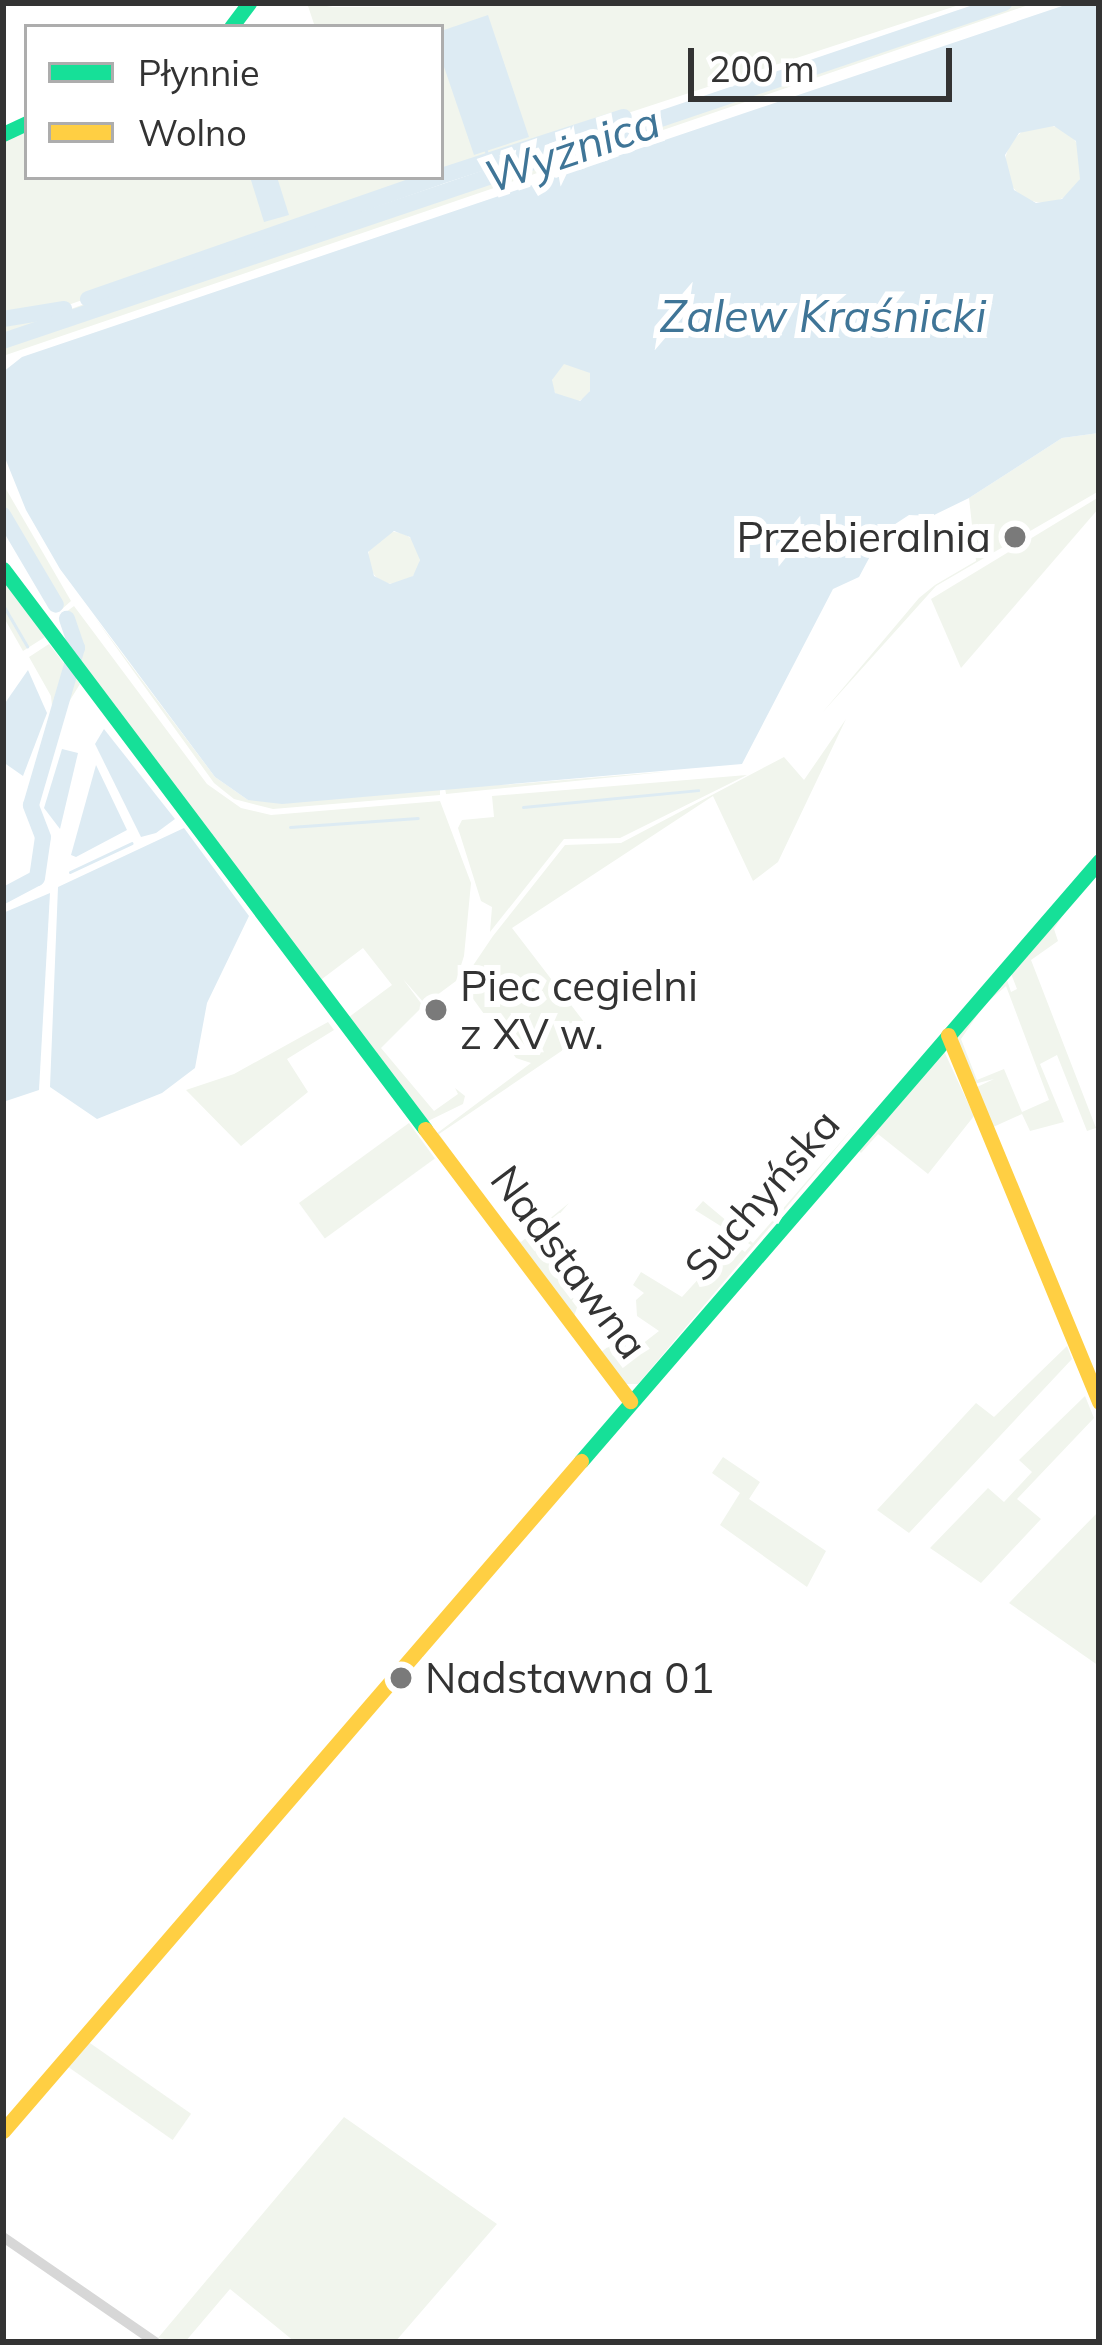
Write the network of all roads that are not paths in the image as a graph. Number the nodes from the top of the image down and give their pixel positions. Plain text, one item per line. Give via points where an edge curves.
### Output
1 (3, 569) edge
2 (1099, 861) edge
3 (948, 1035) junction
4 (630, 1402) junction
5 (1099, 1402) edge
6 (3, 2131) edge
7 (3, 2237) edge
8 (155, 2342) edge

1 - 4 street, Nadstawna
2 - 3 street, Suchyńska
3 - 4 street, Suchyńska
3 - 5 street
4 - 6 street, Nadstawna
7 - 8 street

